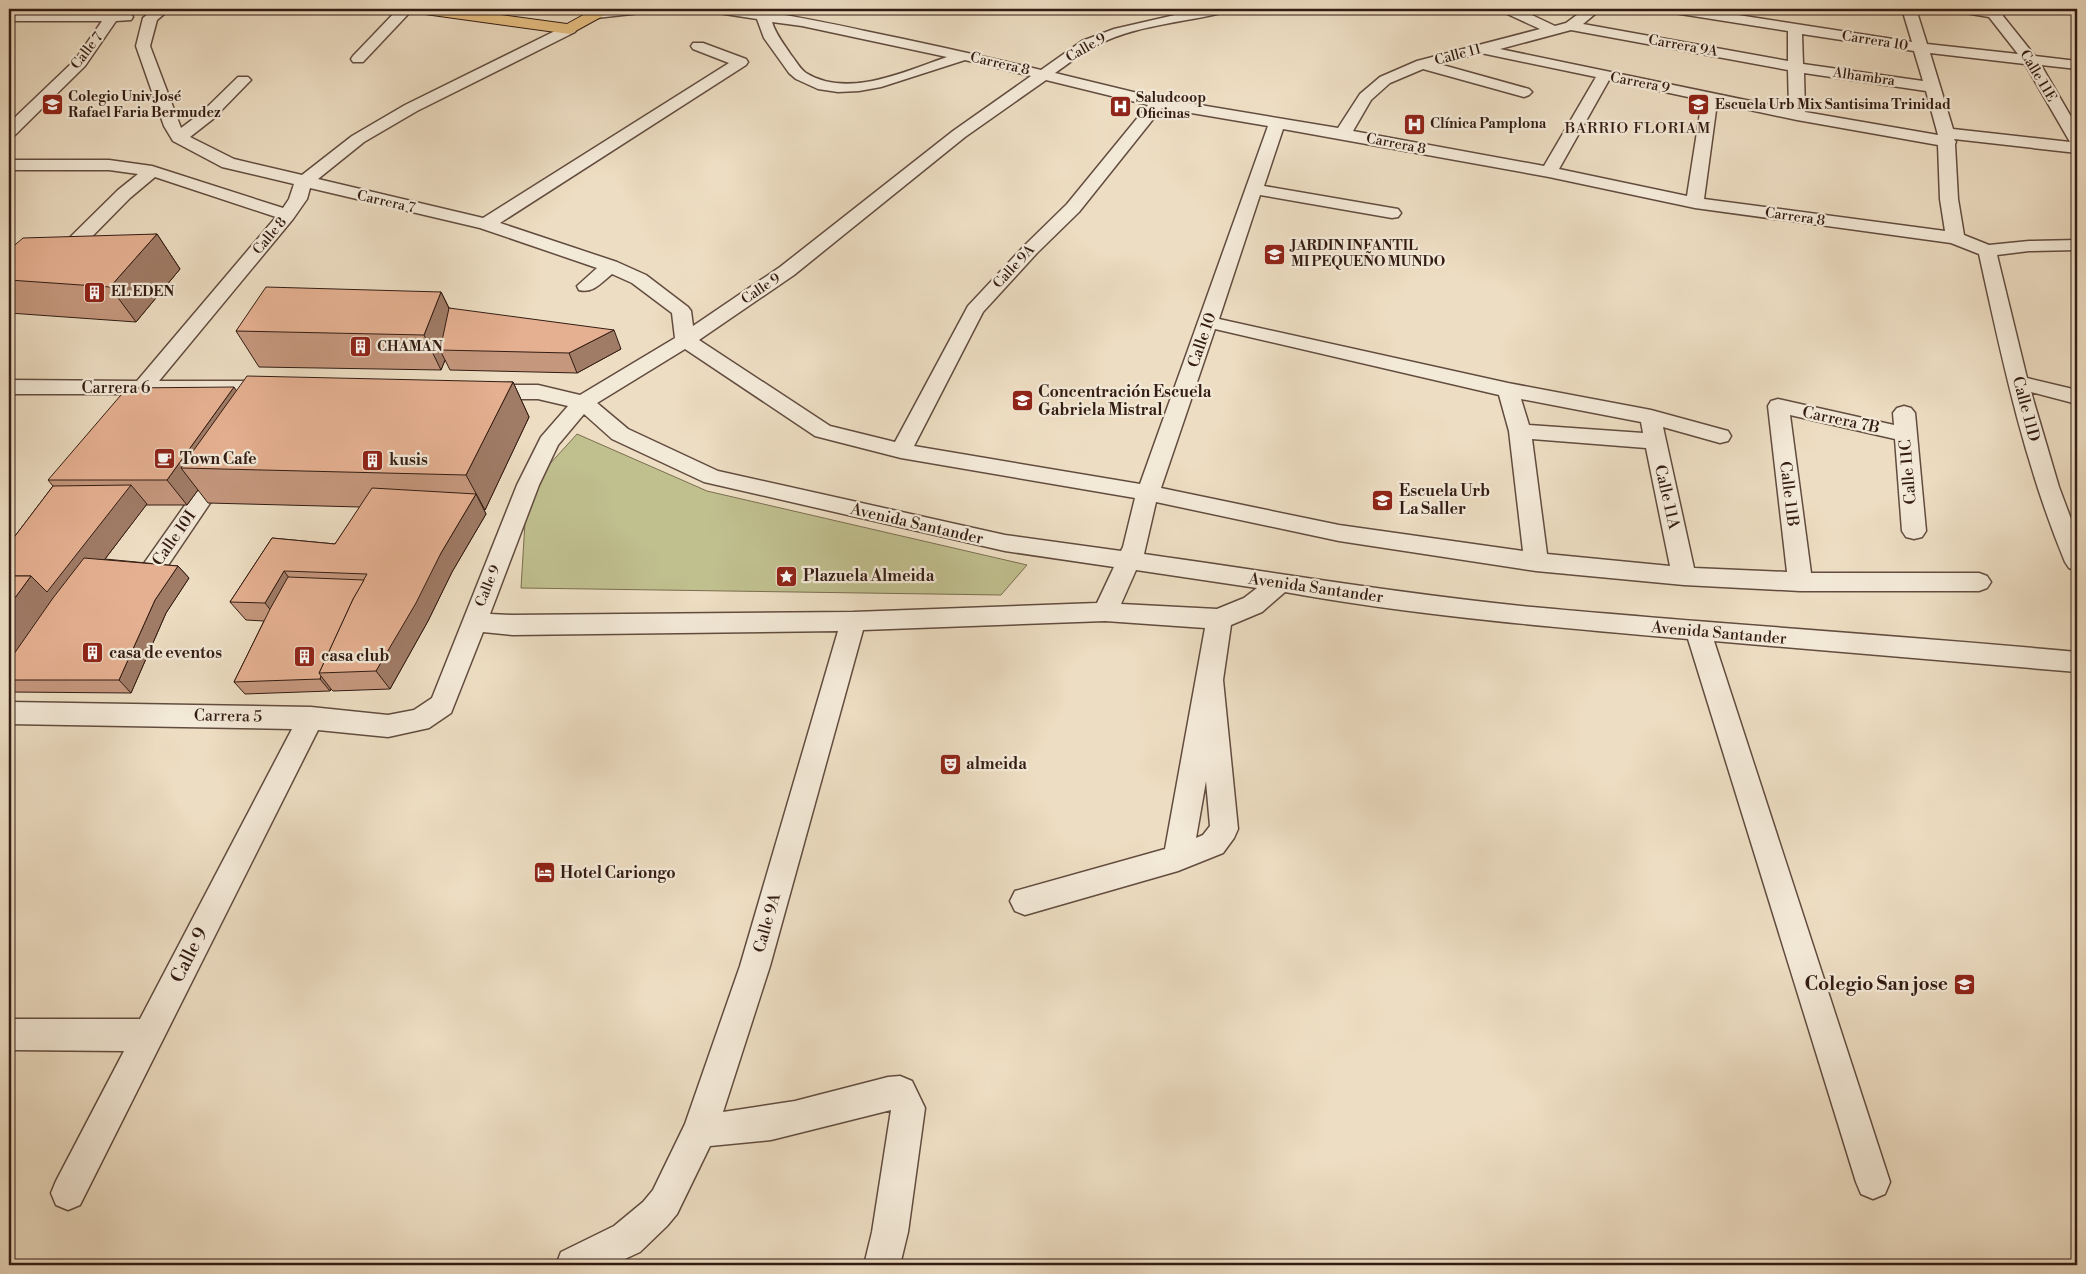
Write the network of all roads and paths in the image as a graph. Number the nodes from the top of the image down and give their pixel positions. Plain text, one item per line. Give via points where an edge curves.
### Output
1 (406, 9) edge
2 (425, 9) edge
3 (641, 9) edge
4 (718, 9) edge
5 (1221, 9) edge
6 (1508, 9) edge
7 (1594, 9) edge
8 (1674, 9) edge
9 (1908, 9) edge
10 (1964, 9) edge
11 (600, 11) edge
12 (1994, 13) edge
13 (136, 14) edge
14 (763, 15) junction
15 (9, 17) edge
16 (1571, 26) junction
17 (570, 29) junction
18 (1795, 29) junction
19 (1551, 30) junction
20 (698, 46) dead end
21 (1920, 48) junction
22 (1481, 49) junction
23 (723, 55) junction
24 (966, 56) junction
25 (358, 59) dead end
26 (2030, 60) junction
27 (1422, 64) junction
28 (707, 66) dead end
29 (2077, 66) edge
30 (1795, 67) junction
31 (1044, 74) junction
32 (1604, 76) junction
33 (243, 80) dead end
34 (1933, 87) junction
35 (1524, 92) dead end
36 (656, 97) dead end
37 (1710, 97) junction
38 (678, 103) junction
39 (1158, 103) junction
40 (2054, 103) junction
41 (2077, 106) edge
42 (1797, 115) junction
43 (1277, 124) junction
44 (9, 132) edge
45 (1344, 134) junction
46 (1947, 137) junction
47 (179, 138) junction
48 (2077, 140) edge
49 (2077, 148) edge
50 (9, 165) edge
51 (152, 172) junction
52 (1548, 172) junction
53 (1254, 189) junction
54 (298, 197) junction
55 (1695, 203) junction
56 (1392, 213) dead end
57 (486, 224) junction
58 (1955, 238) junction
59 (2077, 245) edge
60 (1987, 251) junction
61 (48, 270) edge
62 (1208, 322) junction
63 (675, 346) junction
64 (2018, 383) junction
65 (9, 387) edge
66 (142, 388) junction
67 (1508, 390) junction
68 (461, 391) edge
69 (2077, 397) edge
70 (583, 402) junction
71 (1778, 406) joint
72 (124, 411) edge
73 (261, 413) edge
74 (1651, 418) junction
75 (1904, 424) joint
76 (1520, 431) junction
77 (1720, 436) dead end
78 (1654, 441) junction
79 (900, 451) junction
80 (233, 453) edge
81 (1145, 502) junction
82 (1914, 531) dead end
83 (1131, 554) junction
84 (1536, 562) junction
85 (2077, 562) edge
86 (1684, 576) junction
87 (1280, 582) junction
88 (1800, 582) junction
89 (1979, 582) dead end
90 (126, 608) edge
91 (1105, 612) junction
92 (1219, 618) junction
93 (853, 621) junction
94 (474, 622) junction
95 (1698, 631) junction
96 (2077, 662) edge
97 (1210, 680) junction
98 (71, 689) edge
99 (442, 705) joint
100 (9, 713) edge
101 (54, 713) junction
102 (311, 718) junction
103 (1178, 858) junction
104 (1025, 901) dead end
105 (12, 1034) dead end
106 (148, 1035) junction
107 (700, 1130) junction
108 (1872, 1182) dead end
109 (68, 1193) dead end
110 (574, 1265) edge
111 (882, 1265) edge

1 - 25 street
2 - 17 highway
3 - 11 street
4 - 14 street, Carrera 8
5 - 31 street, Calle 9 via 1106,35
6 - 19 street
7 - 16 street, Calle 11
8 - 18 street, Carrera 10
9 - 21 street
10 - 12 street
11 - 17 highway, Calle 8
12 - 26 street, Calle 11E
13 - 15 street
13 - 44 street, Calle 7
13 - 47 street via 143,46
14 - 24 street, Carrera 8 via 809,18
14 - 24 street via 767,33 799,76 822,86 845,89 873,85
16 - 19 street, Calle 11
16 - 30 street, Carrera 9A
17 - 54 street, Calle 8 via 404,112 358,139
18 - 21 street, Carrera 10
18 - 30 street
19 - 22 street, Calle 11
20 - 23 street
21 - 26 street, Carrera 10
21 - 34 street
22 - 27 street, Calle 11
22 - 32 street, Carrera 9
23 - 28 street
23 - 38 street via 741,62
24 - 31 street, Carrera 8
26 - 29 street, Carrera 10
26 - 40 street, Calle 11E
27 - 35 street
27 - 45 street, Calle 11 via 1385,80 1365,97
30 - 34 street, Alhambra
30 - 42 street
31 - 39 street, Carrera 8
31 - 63 street, Calle 9 via 959,134 787,271
32 - 37 street, Carrera 9
32 - 52 street
33 - 47 street via 207,116
34 - 46 street
36 - 38 street
37 - 42 street, Carrera 9
37 - 55 street
38 - 57 street
39 - 43 street, Carrera 8
39 - 79 street, Calle 9A via 1073,208 975,310
40 - 41 street
40 - 48 street, Calle 11E
42 - 46 street, Carrera 9
43 - 45 street, Carrera 8
43 - 53 street, Calle 10
45 - 52 street, Carrera 8
46 - 49 street, Carrera 9
46 - 58 street via 1949,199
47 - 54 street, Carrera 7
50 - 51 street, Carrera 7 via 109,165
51 - 54 street, Carrera 7
51 - 61 street via 124,194
52 - 55 street, Carrera 8
53 - 56 street
53 - 62 street, Calle 10
54 - 57 street, Carrera 7
54 - 66 street, Calle 8
55 - 58 street, Carrera 8
57 - 63 street, Carrera 7 via 599,276 639,279 681,311
58 - 60 street, Carrera 8
59 - 60 street, Carrera 8
60 - 64 street, Calle 11D
62 - 67 street
62 - 81 street, Calle 10
63 - 70 street, Calle 9
63 - 79 street via 823,431
64 - 69 street
64 - 85 street, Calle 11D via 2047,489
65 - 66 street, Carrera 6
66 - 72 street, Calle 8
66 - 73 street, Carrera 6 via 282,388
67 - 74 street
67 - 76 street
68 - 70 street via 538,392
70 - 83 street, Avenida Santander via 620,434 712,476 1005,544
70 - 94 street, Calle 9 via 549,442 528,485
71 - 75 street, Carrera 7B
71 - 88 street, Calle 11B
74 - 77 street
74 - 78 street, Calle 11A
75 - 82 street, Calle 11C
76 - 78 street
76 - 84 street
78 - 86 street, Calle 11A
79 - 81 street
80 - 90 street, Calle 10I
81 - 83 street, Calle 10
81 - 84 street
83 - 87 street, Avenida Santander
83 - 91 street, Calle 10
84 - 86 street
86 - 88 street
87 - 92 street via 1253,606
87 - 95 street, Avenida Santander via 1354,595 1521,615
88 - 89 street
91 - 92 street
91 - 93 street
92 - 97 street
93 - 94 street via 512,625
93 - 107 street, Calle 9A via 755,966
94 - 99 street, Calle 9
95 - 96 street, Avenida Santander
95 - 108 street
97 - 103 street
97 - 103 street via 1224,829 1213,844
98 - 101 street
99 - 102 street, Carrera 5 via 420,720 388,726
100 - 101 street, Carrera 5
101 - 102 street, Carrera 5
102 - 106 street, Calle 9
103 - 104 street
105 - 106 street
106 - 109 street, Calle 9
107 - 110 street, Calle 9A via 665,1202 655,1214 627,1239
107 - 111 street via 729,1130 768,1124 900,1093 908,1108 890,1232

